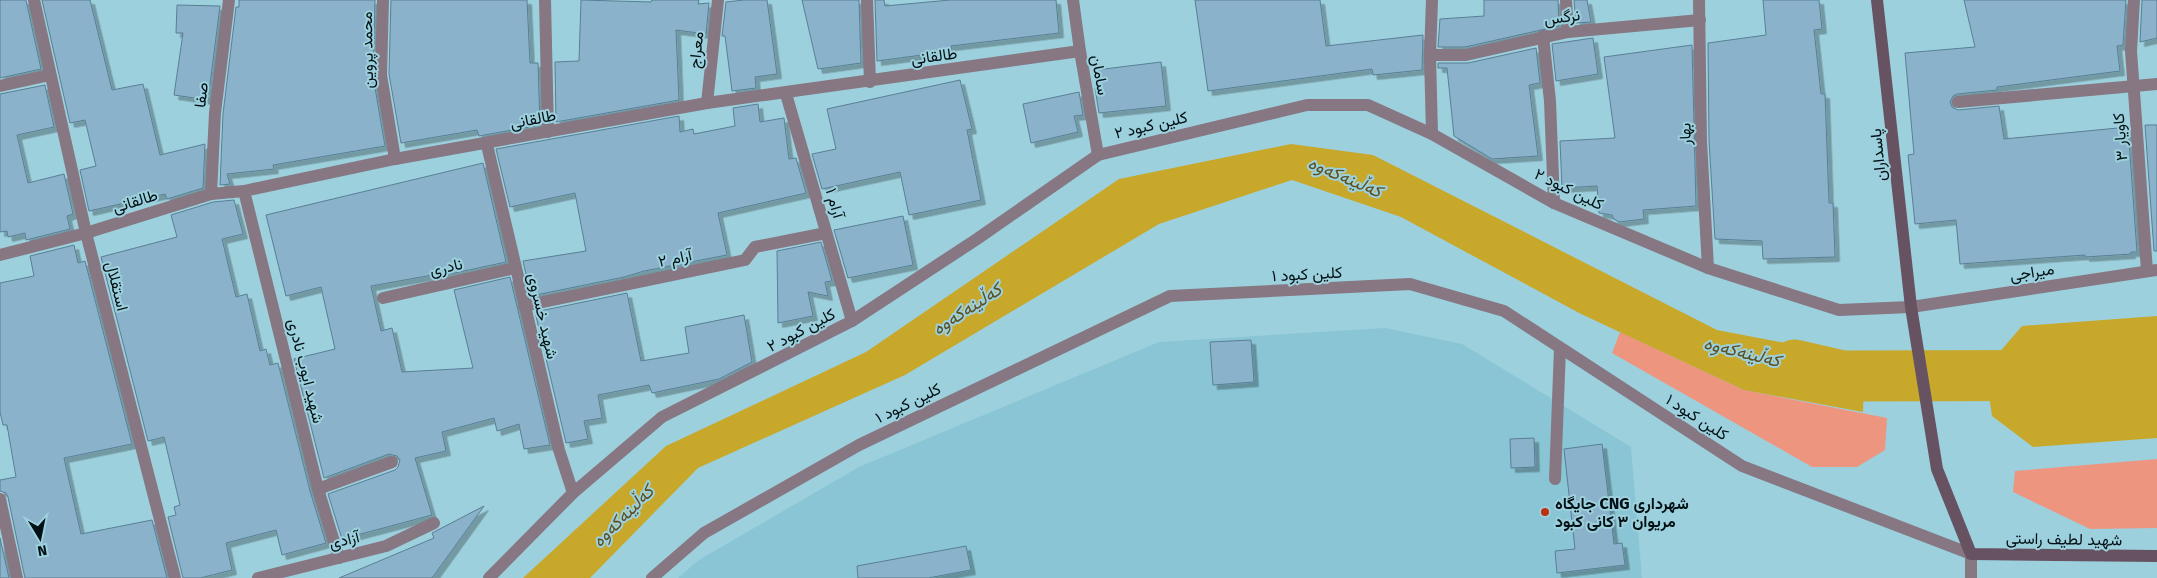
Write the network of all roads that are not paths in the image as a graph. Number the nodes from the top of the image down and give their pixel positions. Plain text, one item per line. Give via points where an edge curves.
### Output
1 (34, 0) edge
2 (229, 0) edge
3 (383, 0) edge
4 (545, 0) edge
5 (718, 0) edge
6 (867, 0) edge
7 (1073, 0) edge
8 (1432, 0) edge
9 (1566, 0) edge
10 (1699, 0) edge
11 (1877, 0) edge
12 (2134, 0) edge
13 (1700, 20) junction
14 (1568, 32) junction
15 (1543, 36) junction
16 (1080, 51) junction
17 (1430, 55) junction
18 (50, 76) junction
19 (870, 82) junction
20 (2157, 84) edge
21 (0, 86) edge
22 (2133, 87) junction
23 (786, 94) junction
24 (1958, 102) dead end
25 (707, 103) junction
26 (548, 132) junction
27 (1432, 134) junction
28 (488, 144) junction
29 (1098, 155) junction
30 (395, 159) junction
31 (244, 191) junction
32 (211, 194) junction
33 (1554, 203) junction
34 (86, 233) junction
35 (826, 233) junction
36 (0, 255) edge
37 (515, 268) junction
38 (1708, 268) junction
39 (2152, 271) edge
40 (383, 298) dead end
41 (524, 306) junction
42 (1911, 307) junction
43 (852, 321) junction
44 (1560, 348) junction
45 (392, 462) dead end
46 (1555, 479) dead end
47 (318, 489) junction
48 (573, 494) junction
49 (0, 498) edge
50 (434, 523) dead end
51 (1971, 554) junction
52 (2157, 556) edge
53 (339, 558) junction
54 (17, 578) edge
55 (175, 578) edge
56 (258, 578) edge
57 (489, 578) edge
58 (652, 578) edge
59 (1971, 578) edge

1 - 18 street, استقلال
2 - 32 street, صفا via 215,113
3 - 30 street, محمد پروین via 381,76
4 - 26 street
5 - 25 street, معراج
6 - 19 street
7 - 16 street, سامان
8 - 17 street
9 - 14 street
10 - 13 street, بهار
11 - 42 main road, پاسداران
12 - 22 street, کاویار ۳
13 - 14 street, نرگس
13 - 38 street, بهار via 1701,142
14 - 15 street, نرگس
15 - 17 street, نرگس via 1466,55
15 - 33 street via 1550,101
16 - 19 street, طالقانی
16 - 29 street, سامان
17 - 27 street
18 - 21 street
18 - 34 street, استقلال
19 - 23 street, طالقانی
20 - 22 street
22 - 24 street
22 - 39 street, کاویار ۳
23 - 25 street, طالقانی
23 - 35 street, آرام ۱
25 - 26 street, طالقانی
26 - 28 street, طالقانی
27 - 29 street, کلین کبود ۲ via 1368,105 1307,105
27 - 33 street, کلین کبود ۲
28 - 30 street, طالقانی
28 - 37 street, شهید خسروی
29 - 43 street, کلین کبود ۲
30 - 31 street, طالقانی
31 - 32 street, طالقانی
31 - 47 street, شهید ایوب نادری
32 - 34 street, طالقانی
33 - 38 street, کلین کبود ۲
34 - 36 street, طالقانی
34 - 55 street, استقلال
35 - 41 street, آرام ۲ via 755,248 745,260
35 - 43 street, آرام ۱
37 - 40 street, نادری
37 - 41 street, شهید خسروی
38 - 42 street, کلین کبود ۲ via 1838,310
39 - 42 street, میراجی
41 - 48 street, شهید خسروی
42 - 51 main road, پاسداران via 1937,469
43 - 48 street, کلین کبود ۲ via 662,417
44 - 46 street
44 - 51 street, کلین کبود ۱ via 1742,466
44 - 58 street, کلین کبود ۱ via 1504,311 1410,284 1170,296 859,445 704,533
45 - 47 street
47 - 53 street, شهید ایوب نادری
48 - 57 street, کلین کبود ۲
49 - 54 street
50 - 53 street, آزادی via 386,546
51 - 52 main road, شهید لطیف راستی
51 - 59 street
53 - 56 street, آزادی

